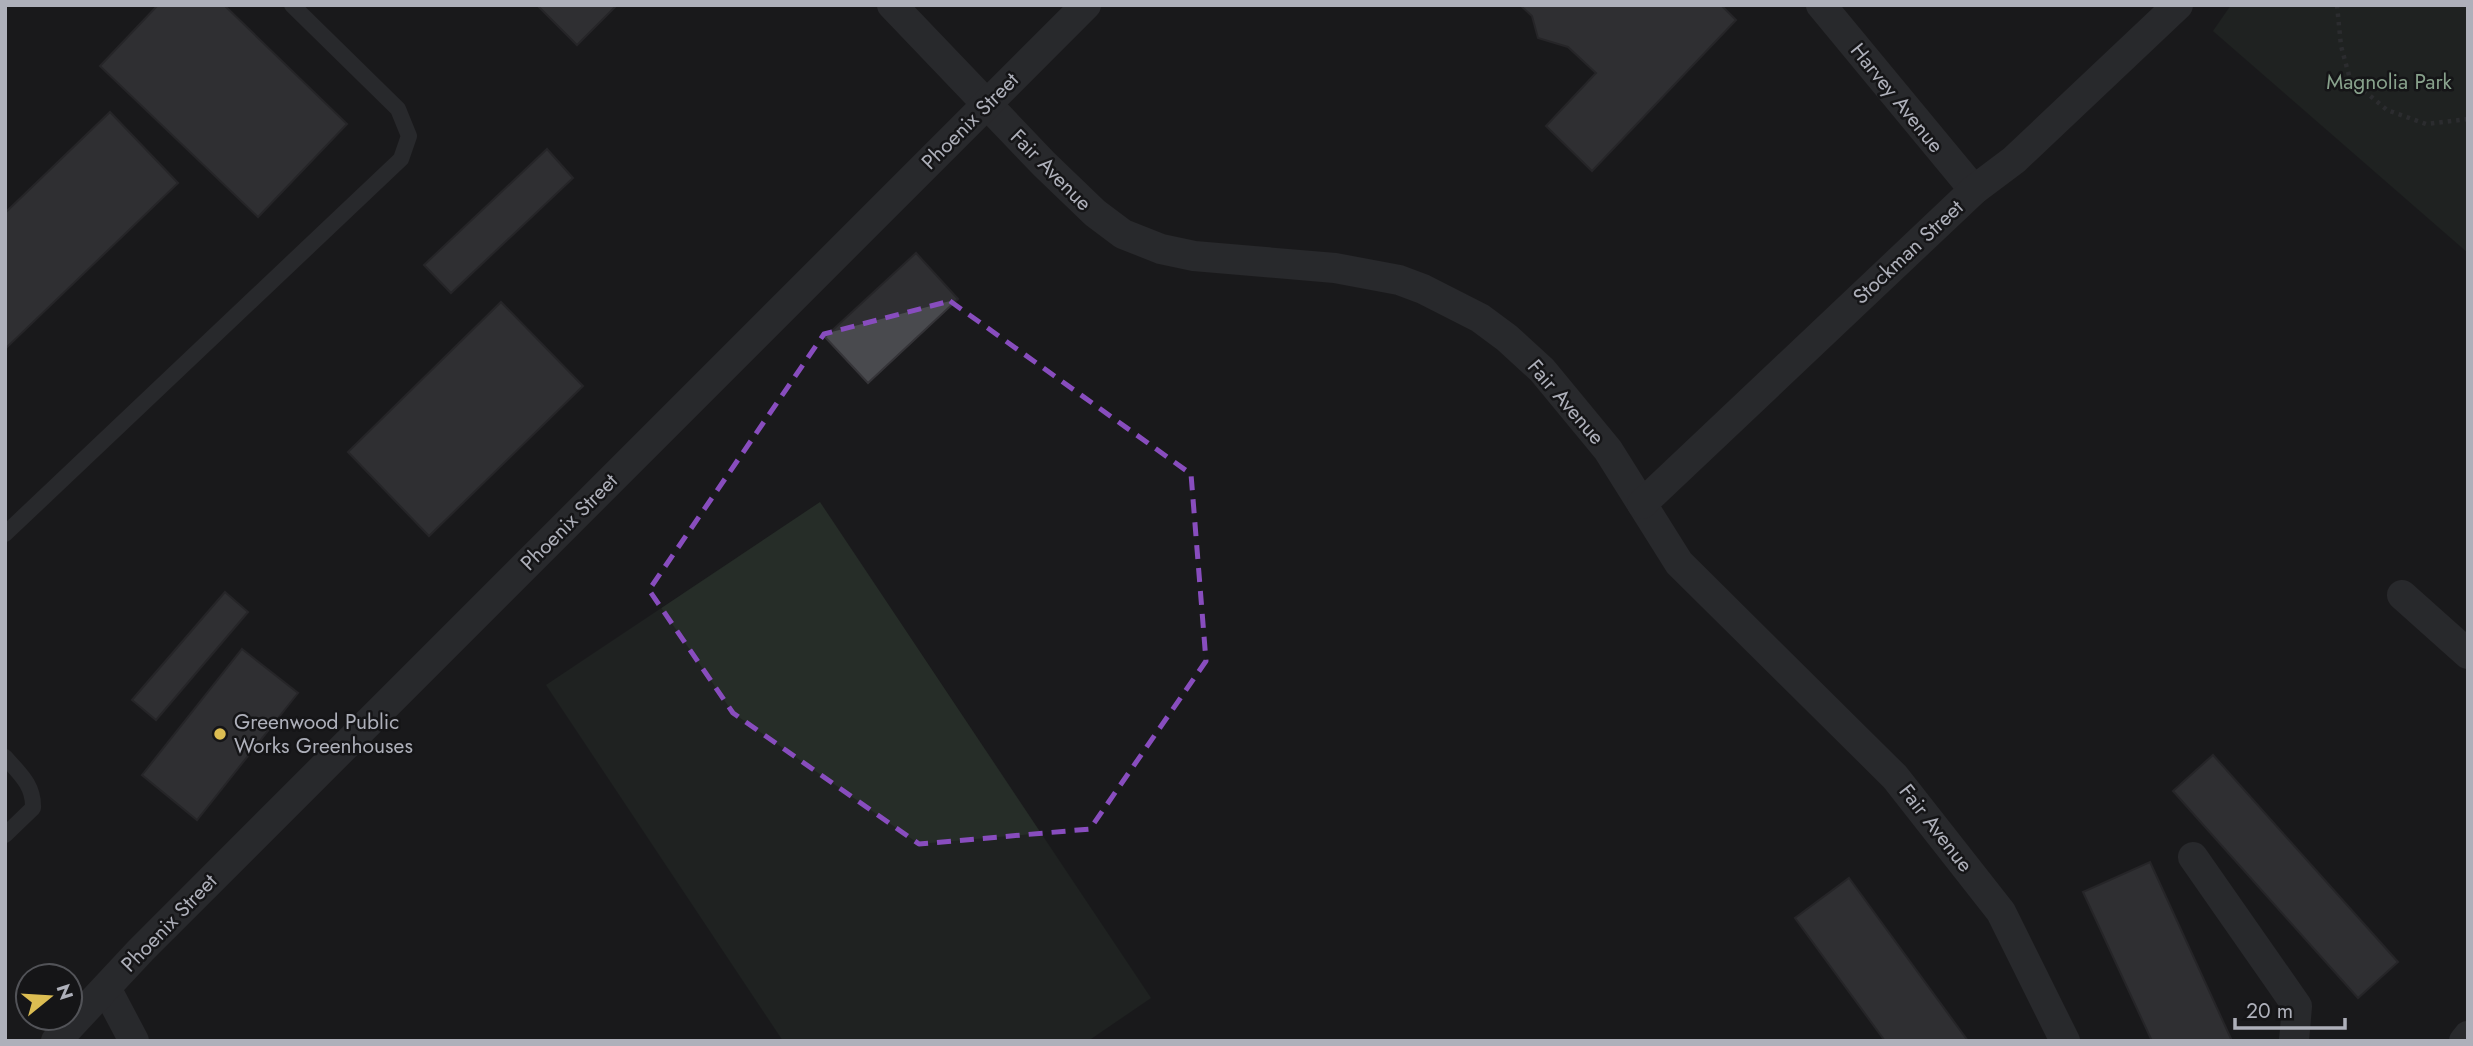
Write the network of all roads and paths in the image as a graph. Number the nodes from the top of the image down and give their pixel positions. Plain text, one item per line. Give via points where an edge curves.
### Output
1 (292, 5) edge
2 (892, 5) edge
3 (1086, 5) edge
4 (1821, 5) edge
5 (2178, 5) edge
6 (2337, 5) edge
7 (988, 104) junction
8 (2468, 119) edge
9 (1974, 190) junction
10 (1642, 503) junction
11 (5, 534) edge
12 (2402, 595) dead end
13 (2468, 654) edge
14 (5, 757) edge
15 (5, 835) edge
16 (2193, 857) dead end
17 (106, 988) junction
18 (2468, 1036) edge
19 (56, 1041) edge
20 (134, 1041) edge
21 (2065, 1041) edge
22 (2294, 1041) edge
23 (2464, 1041) edge

1 - 11 lane via 398,109 409,136 401,159
2 - 7 street, Fair Avenue
3 - 7 street, Phoenix Street
4 - 9 street, Harvey Avenue
5 - 9 street, Stockman Street via 2014,160
6 - 8 path via 2350,79 2387,110 2426,124
7 - 10 street, Fair Avenue via 1095,214 1123,233 1161,249 1194,256 1335,268 1399,280 1480,318 1542,370 1608,450
7 - 17 street, Phoenix Street
9 - 10 street, Stockman Street
10 - 21 street, Fair Avenue via 1679,563 1895,777 2001,912
12 - 13 street
14 - 15 lane via 34,795 33,808
16 - 22 street via 2297,1006
17 - 19 street, Phoenix Street
17 - 20 street
18 - 23 street

